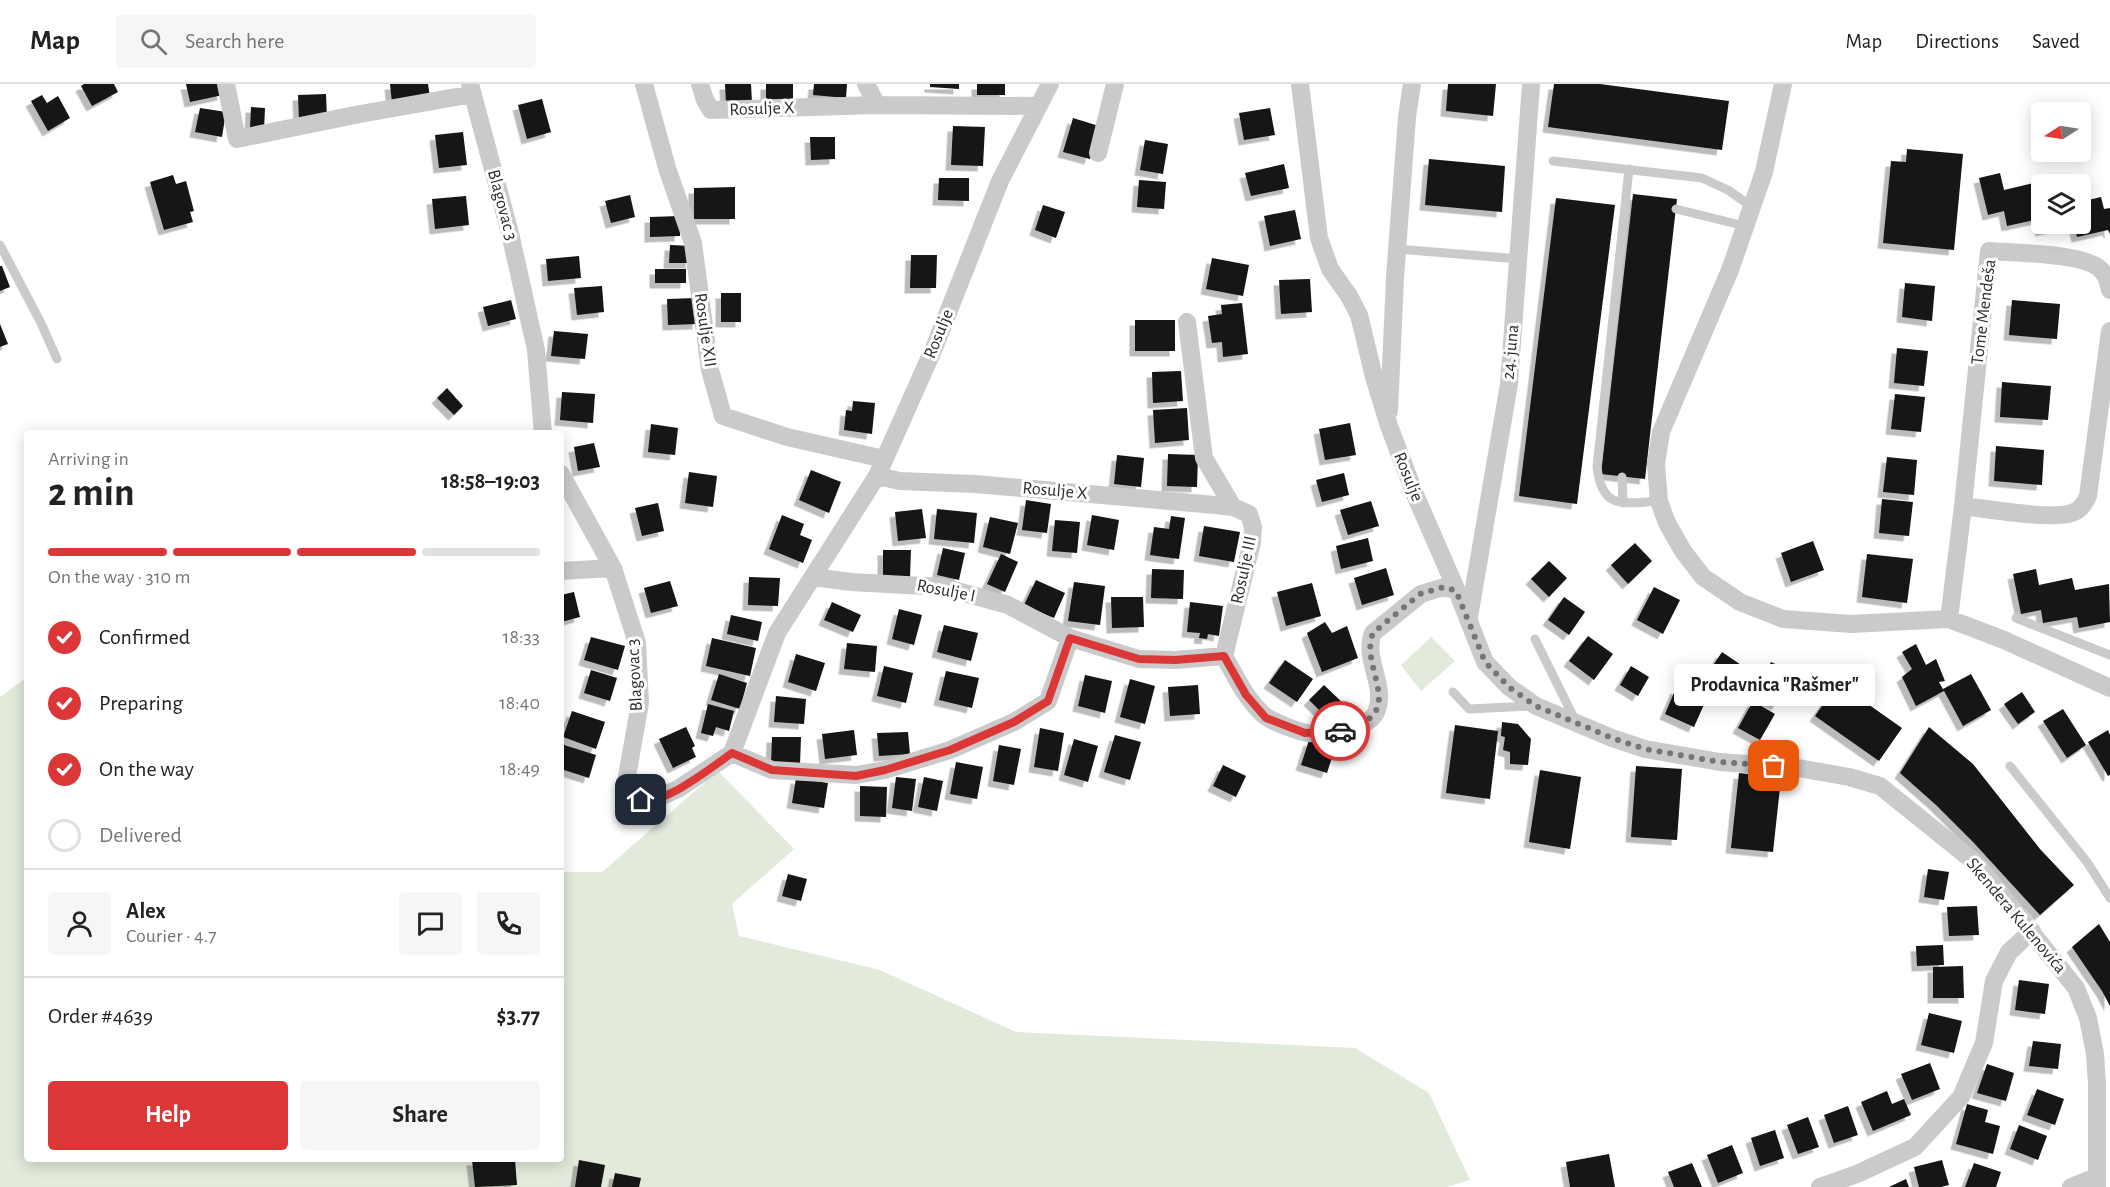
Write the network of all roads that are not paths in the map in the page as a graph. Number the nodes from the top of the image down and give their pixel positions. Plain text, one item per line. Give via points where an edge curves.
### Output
1 (226, 84) edge
2 (644, 84) edge
3 (700, 84) edge
4 (866, 84) edge
5 (1050, 84) edge
6 (1114, 84) edge
7 (1300, 84) edge
8 (1412, 84) edge
9 (1531, 84) edge
10 (1783, 84) edge
11 (471, 89) edge
12 (448, 91) edge
13 (878, 105) junction
14 (1038, 106) junction
15 (1098, 153) dead end
16 (1553, 161) dead end
17 (1629, 170) junction
18 (1752, 207) junction
19 (1676, 209) dead end
20 (1746, 226) junction
21 (0, 245) edge
22 (1397, 249) junction
23 (1519, 259) junction
24 (2110, 290) edge
25 (1187, 322) dead end
26 (2110, 331) edge
27 (57, 359) dead end
28 (1389, 426) junction
29 (543, 430) edge
30 (881, 468) junction
31 (1622, 477) dead end
32 (564, 480) edge
33 (1659, 501) junction
34 (1623, 504) junction
35 (1964, 506) junction
36 (1233, 507) junction
37 (612, 568) junction
38 (564, 571) edge
39 (813, 577) junction
40 (1456, 591) junction
41 (1469, 617) junction
42 (2016, 618) dead end
43 (1949, 619) junction
44 (1070, 638) junction
45 (1535, 639) dead end
46 (2110, 655) edge
47 (1224, 656) junction
48 (2110, 688) edge
49 (1453, 692) dead end
50 (1536, 706) junction
51 (1576, 722) junction
52 (732, 753) junction
53 (2010, 766) dead end
54 (2110, 898) edge
55 (2032, 931) junction
56 (2096, 1182) edge
57 (1820, 1187) edge
58 (2071, 1187) edge

1 - 12 street via 237,139
2 - 30 street, Rosulje XII via 693,243 710,370 723,416
3 - 13 street, Rosulje X via 711,110
4 - 13 street
5 - 14 street, Rosulje
6 - 15 street
7 - 28 street, Rosulje via 1319,238 1330,269 1359,315
8 - 22 street
9 - 23 street, 24. juna
10 - 18 street via 1764,172
11 - 12 street
11 - 29 street, Blagovac 3 via 510,233 536,350
13 - 14 street, Rosulje X
14 - 30 street, Rosulje via 1000,181
16 - 17 lane
17 - 18 lane via 1702,178
17 - 34 lane via 1597,467 1603,493
18 - 20 street
19 - 20 lane
20 - 33 street via 1661,432 1656,464
21 - 27 lane
22 - 23 lane
22 - 28 street
23 - 41 street, 24. juna via 1509,384
24 - 35 street, Tome Mendeša via 2102,270 2078,259 1989,251
25 - 36 street, Rosulje III via 1204,458
26 - 35 street via 2088,496 2083,507 2073,513 2053,515
28 - 40 street, Rosulje
30 - 36 street, Rosulje X via 900,481
30 - 39 street, Rosulje
31 - 34 lane
32 - 37 street, Blagovac 3
33 - 34 lane
33 - 43 street via 1683,551 1703,577 1740,602 1783,619 1851,624
35 - 43 street, Tome Mendeša
36 - 47 street, Rosulje III via 1249,514 1253,528
37 - 38 street
37 - 52 street, Blagovac 3 via 636,643 640,703 627,789 648,802
39 - 44 street, Rosulje I via 942,587 1008,605
39 - 52 street via 777,633
40 - 41 street
40 - 47 street via 1444,587 1420,594 1373,633 1370,641 1379,690 1378,709 1373,718 1348,730 1305,733 1266,718 1246,695
41 - 50 street, Skendera Kulenovića via 1485,662 1509,687
42 - 46 lane
43 - 48 street
44 - 47 street, Rosulje I via 1139,659
44 - 52 street via 1048,701 1014,722 950,750 856,776 772,770
45 - 51 lane
49 - 50 lane, Skendera Kulenovića via 1469,709
50 - 51 street, Skendera Kulenovića
51 - 55 street, Skendera Kulenovića via 1645,749 1720,762 1798,768 1880,786 1977,864
53 - 54 lane via 2087,862
55 - 56 street, Skendera Kulenovića via 2076,988 2088,1018 2097,1084
55 - 57 street via 2009,952 1994,981 1984,1043 1961,1097 1915,1147
56 - 58 street, Skendera Kulenovića

